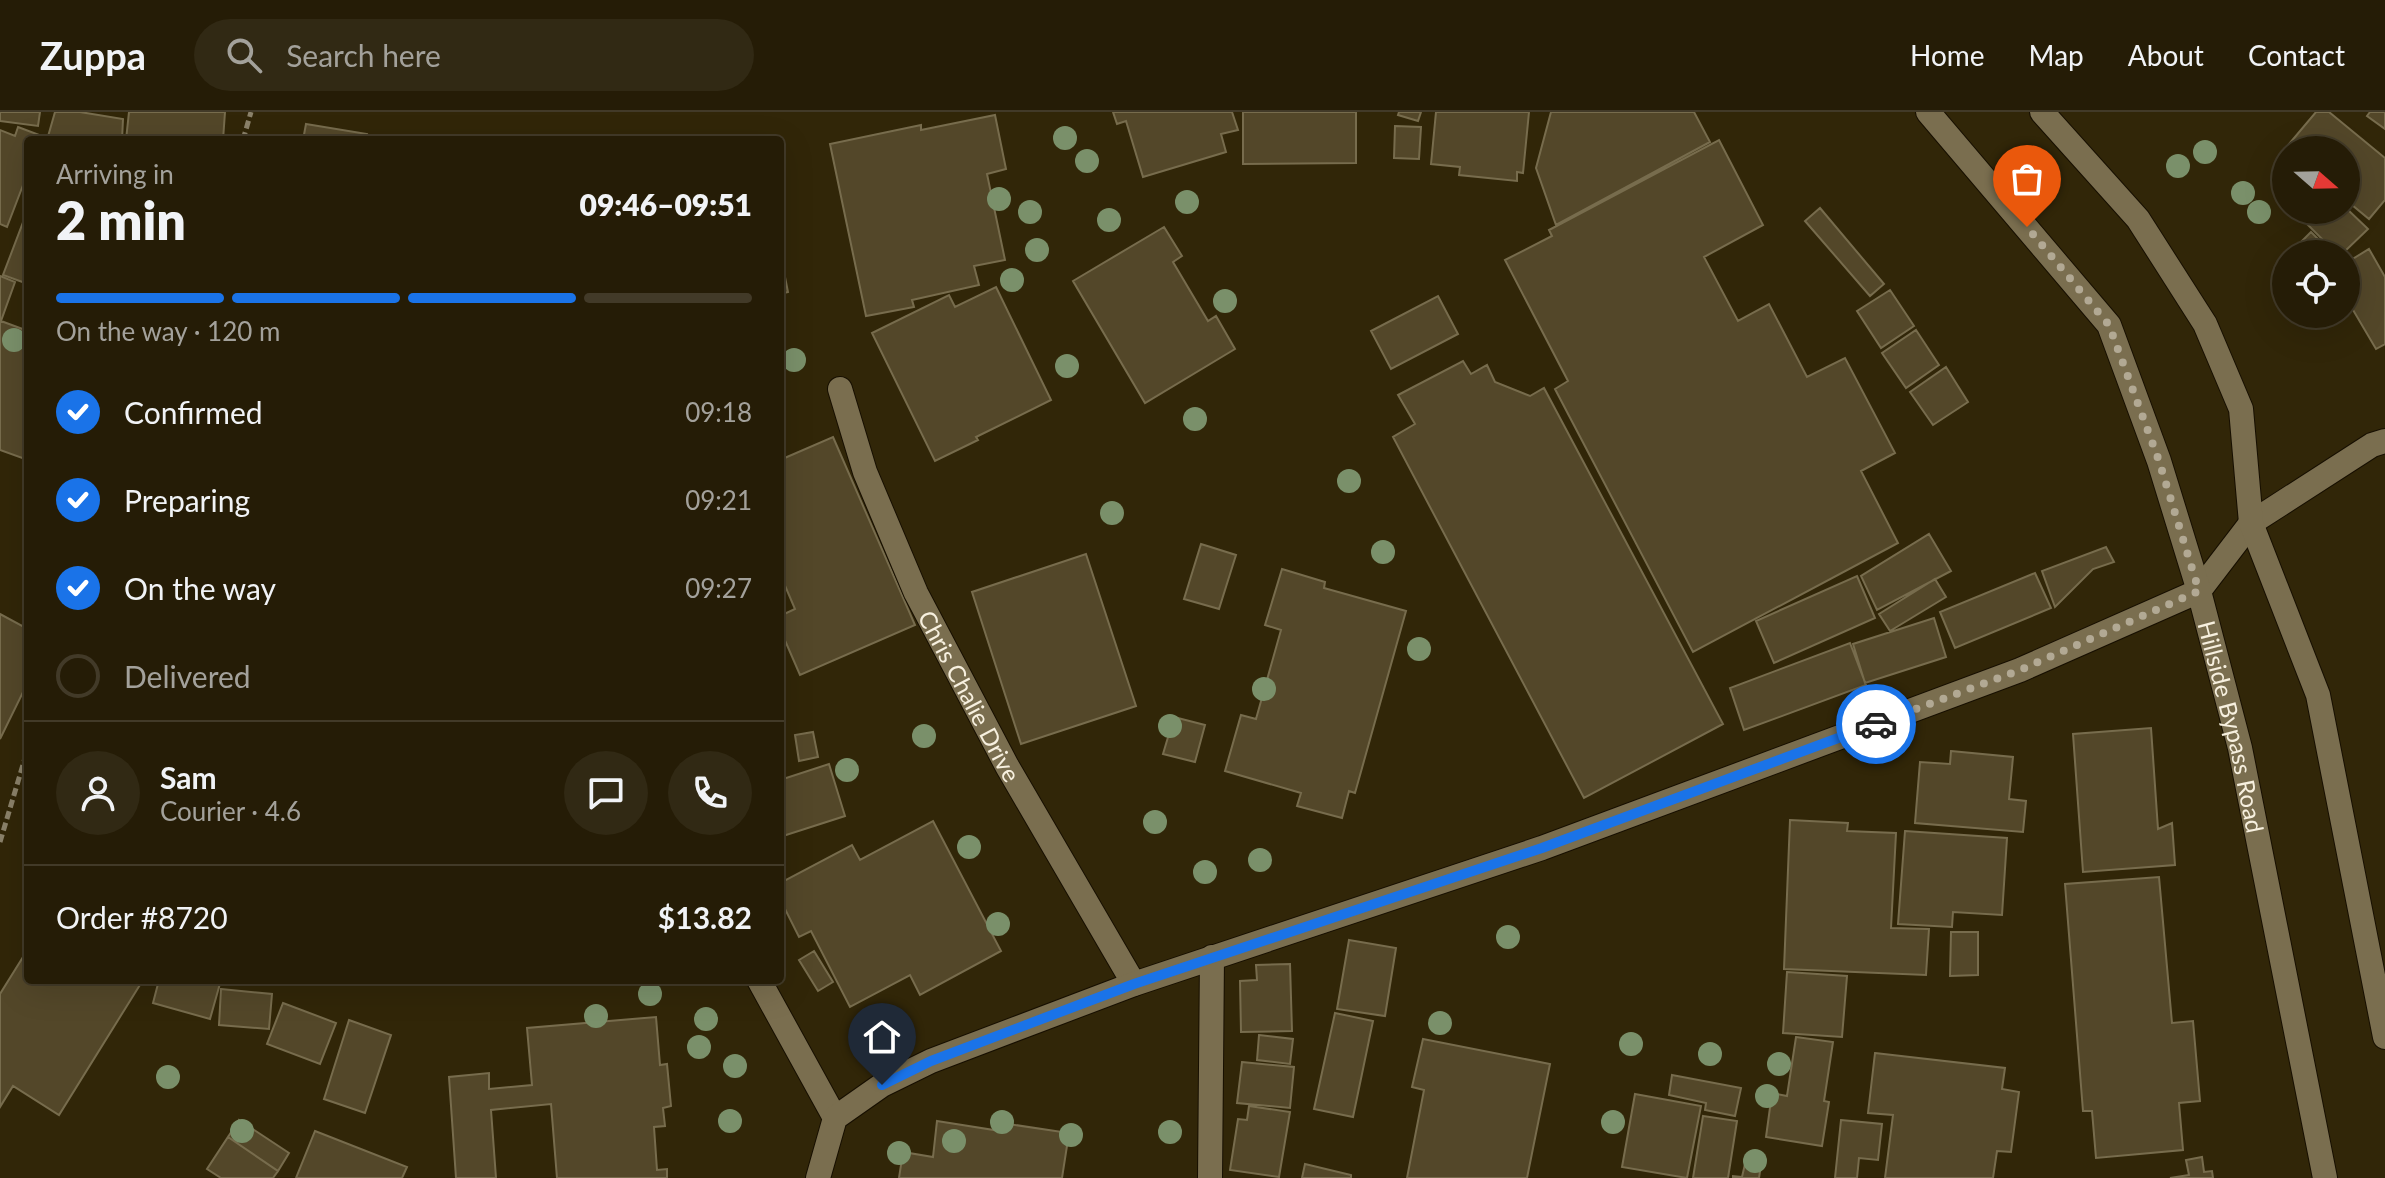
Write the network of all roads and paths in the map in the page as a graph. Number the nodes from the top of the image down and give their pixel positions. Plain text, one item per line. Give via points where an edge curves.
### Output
1 (251, 112) edge
2 (1928, 112) edge
3 (2042, 112) edge
4 (244, 136) edge
5 (840, 389) dead end
6 (2385, 441) edge
7 (2251, 523) junction
8 (2199, 591) junction
9 (24, 761) edge
10 (0, 842) edge
11 (1212, 957) junction
12 (761, 984) edge
13 (1134, 984) junction
14 (2385, 1037) edge
15 (835, 1118) junction
16 (818, 1178) edge
17 (1210, 1178) edge
18 (2325, 1178) edge

1 - 4 path
2 - 8 street, Hillside Bypass Road via 2109,325
3 - 7 street via 2138,219 2205,324 2241,409
5 - 13 street, Chris Chalie Drive via 865,472 916,593 1007,766
6 - 7 street
7 - 8 street
7 - 14 street via 2318,695
8 - 11 street via 2020,670 1542,848
8 - 18 street, Hillside Bypass Road via 2240,748
9 - 10 path
11 - 13 street
11 - 17 street
12 - 15 street
13 - 15 street via 931,1061 882,1085
15 - 16 street

